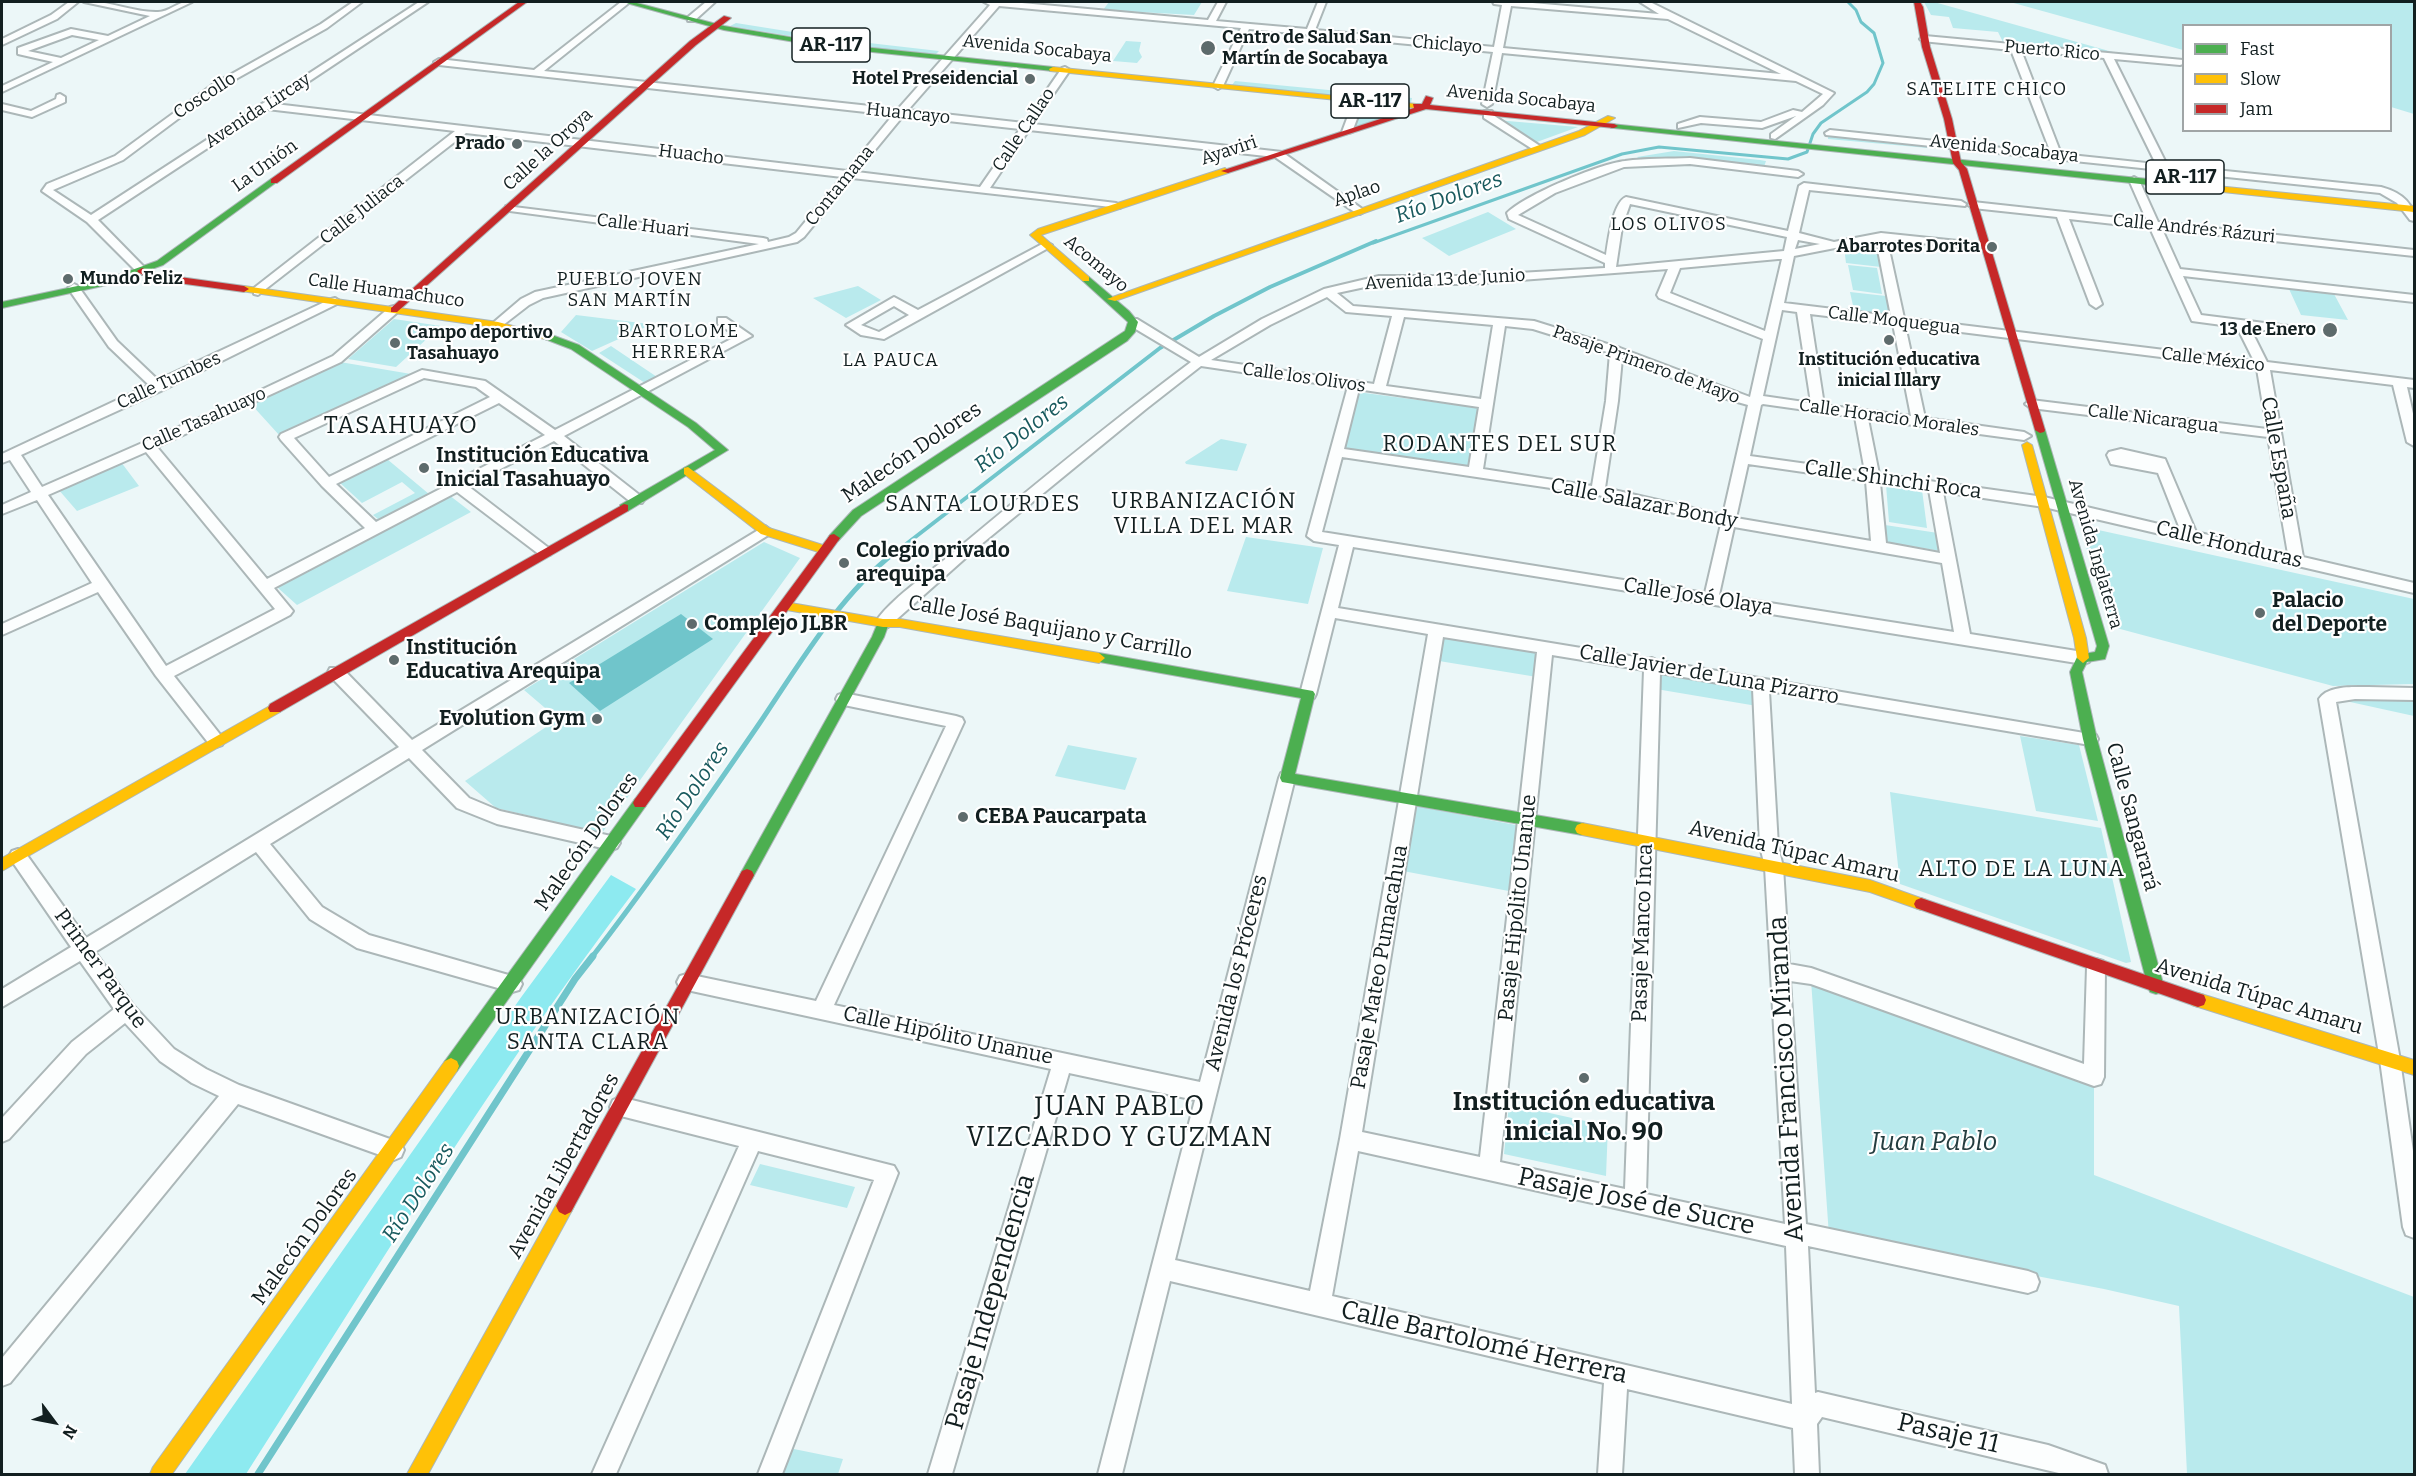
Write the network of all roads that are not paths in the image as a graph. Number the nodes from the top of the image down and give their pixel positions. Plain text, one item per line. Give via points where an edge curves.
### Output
1 (74, 2) edge
2 (88, 2) edge
3 (188, 2) edge
4 (358, 2) edge
5 (424, 2) edge
6 (524, 2) edge
7 (626, 2) edge
8 (660, 2) edge
9 (711, 2) edge
10 (988, 2) edge
11 (997, 2) edge
12 (1222, 2) edge
13 (1322, 2) edge
14 (1497, 2) edge
15 (1507, 2) edge
16 (1644, 2) edge
17 (1917, 2) edge
18 (158, 15) junction
19 (695, 16) junction
20 (1673, 18) junction
21 (721, 22) junction
22 (1210, 24) junction
23 (1246, 27) junction
24 (2, 31) edge
25 (1310, 32) junction
26 (19, 35) junction
27 (108, 39) junction
28 (1925, 39) junction
29 (2, 42) edge
30 (2015, 48) junction
31 (1498, 50) junction
32 (952, 54) junction
33 (2108, 56) junction
34 (62, 61) junction
35 (439, 62) junction
36 (2180, 62) dead end
37 (1065, 70) junction
38 (535, 74) junction
39 (1797, 78) junction
40 (1220, 81) junction
41 (647, 85) junction
42 (4, 86) edge
43 (60, 97) dead end
44 (1359, 100) junction
45 (1427, 102) junction
46 (1820, 103) junction
47 (266, 106) junction
48 (2, 108) edge
49 (1488, 109) junction
50 (900, 113) junction
51 (363, 117) junction
52 (1606, 122) junction
53 (1682, 126) junction
54 (1027, 127) junction
55 (465, 128) junction
56 (1347, 132) junction
57 (1775, 136) junction
58 (584, 142) junction
59 (1792, 142) junction
60 (1538, 148) junction
61 (1278, 154) junction
62 (1956, 155) junction
63 (2057, 156) junction
64 (2163, 167) junction
65 (850, 175) junction
66 (1801, 180) junction
67 (2134, 180) junction
68 (51, 186) joint
69 (983, 190) junction
70 (1967, 205) junction
71 (1116, 206) junction
72 (2410, 207) edge
73 (510, 208) junction
74 (1360, 211) junction
75 (2062, 216) junction
76 (91, 220) junction
77 (2155, 225) junction
78 (1793, 235) junction
79 (1881, 236) junction
80 (1040, 240) junction
81 (776, 243) junction
82 (1836, 245) junction
83 (1973, 245) junction
84 (2415, 253) edge
85 (1789, 254) junction
86 (1610, 266) junction
87 (1676, 266) junction
88 (142, 271) junction
89 (2177, 272) junction
90 (74, 288) junction
91 (258, 291) junction
92 (1328, 292) junction
93 (2415, 298) edge
94 (1112, 299) junction
95 (1987, 301) dead end
96 (335, 302) junction
97 (2096, 304) dead end
98 (2, 305) edge
99 (1776, 306) junction
100 (1803, 309) junction
101 (394, 310) junction
102 (1399, 313) junction
103 (918, 315) junction
104 (722, 321) dead end
105 (1500, 321) junction
106 (1899, 321) junction
107 (1133, 322) junction
108 (2242, 324) junction
109 (498, 325) junction
110 (2300, 331) dead end
111 (2012, 336) junction
112 (1770, 337) junction
113 (1616, 351) junction
114 (1194, 360) junction
115 (2263, 366) junction
116 (2399, 382) junction
117 (2415, 384) edge
118 (159, 387) junction
119 (1379, 389) junction
120 (640, 390) junction
121 (1352, 393) dead end
122 (500, 398) junction
123 (1755, 403) junction
124 (1487, 404) junction
125 (2031, 404) junction
126 (1818, 408) junction
127 (1861, 415) junction
128 (1919, 423) junction
129 (2023, 430) joint
130 (553, 434) junction
131 (2274, 434) junction
132 (2415, 442) edge
133 (148, 445) junction
134 (1338, 452) junction
135 (7, 457) edge
136 (1742, 459) junction
137 (2164, 470) dead end
138 (688, 471) junction
139 (1475, 474) junction
140 (1873, 478) junction
141 (327, 483) junction
142 (456, 485) junction
143 (1935, 486) junction
144 (1598, 491) junction
145 (39, 493) junction
146 (637, 500) junction
147 (2044, 501) junction
148 (2062, 506) junction
149 (2, 510) edge
150 (1728, 521) junction
151 (374, 529) junction
152 (765, 531) junction
153 (2190, 536) junction
154 (1347, 542) junction
155 (1879, 546) junction
156 (825, 550) junction
157 (545, 552) junction
158 (1948, 559) junction
159 (2296, 560) junction
160 (100, 585) junction
161 (265, 586) junction
162 (2415, 588) edge
163 (1711, 599) junction
164 (785, 606) junction
165 (1329, 612) junction
166 (883, 623) junction
167 (1437, 629) junction
168 (2, 630) edge
169 (1963, 639) junction
170 (1545, 647) junction
171 (2083, 658) junction
172 (1652, 664) junction
173 (336, 672) junction
174 (165, 674) junction
175 (1761, 684) junction
176 (1308, 694) junction
177 (2415, 694) edge
178 (844, 699) junction
179 (2090, 739) junction
180 (216, 741) junction
181 (410, 747) junction
182 (1287, 778) junction
183 (1410, 799) junction
184 (1528, 820) junction
185 (1646, 840) junction
186 (256, 841) junction
187 (611, 843) junction
188 (18, 856) junction
189 (2, 865) edge
190 (1774, 867) junction
191 (83, 948) junction
192 (2096, 967) junction
193 (1781, 971) junction
194 (687, 982) junction
195 (512, 984) junction
196 (2156, 987) junction
197 (2, 999) edge
198 (822, 1009) junction
199 (126, 1011) junction
200 (2390, 1060) junction
201 (1063, 1061) junction
202 (2415, 1068) edge
203 (234, 1093) junction
204 (1207, 1093) junction
205 (620, 1107) junction
206 (2, 1132) edge
207 (1350, 1139) junction
208 (752, 1140) junction
209 (394, 1150) junction
210 (1489, 1170) junction
211 (2411, 1191) edge
212 (1635, 1202) junction
213 (2415, 1227) edge
214 (1796, 1233) junction
215 (1163, 1268) junction
216 (2028, 1282) dead end
217 (1319, 1304) junction
218 (1616, 1374) junction
219 (2, 1375) edge
220 (1805, 1419) junction
221 (160, 1474) edge
222 (417, 1474) edge
223 (604, 1474) edge
224 (770, 1474) edge
225 (940, 1474) edge
226 (1110, 1474) edge
227 (1610, 1474) edge
228 (1807, 1474) edge
229 (2096, 1474) edge

1 - 26 street
2 - 18 street
3 - 18 street
4 - 68 street, Coscollo via 324,27 215,87 118,158
5 - 47 street, Avenida Lircay
6 - 35 street, La Unión
7 - 19 street, Avenida Socabaya / AR-117
7 - 38 street
8 - 19 street, Avenida Socabaya / AR-117
9 - 19 street
10 - 11 street, Chiclayo
11 - 22 street, Chiclayo
11 - 32 street, Contamana
12 - 22 street
13 - 25 street
14 - 15 street
15 - 20 street
15 - 31 street
16 - 20 street
17 - 28 street, Avenida Inglaterra
18 - 27 street
19 - 21 street, Avenida Socabaya / AR-117
20 - 39 street
21 - 32 street, Avenida Socabaya / AR-117
21 - 41 street, Calle la Oroya
22 - 23 street, Chiclayo
23 - 25 street, Chiclayo
23 - 40 street
24 - 26 street
25 - 31 street, Chiclayo
26 - 29 street
27 - 34 street
27 - 34 street via 71,32 21,50
28 - 30 street, Puerto Rico
28 - 62 street, Avenida Inglaterra
30 - 33 street, Puerto Rico
30 - 63 street
31 - 39 street, Chiclayo
31 - 49 street
32 - 37 street, Avenida Socabaya / AR-117
32 - 40 street, Avenida Socabaya / AR-117
32 - 50 street, Contamana
33 - 36 street, Puerto Rico
33 - 64 street
34 - 42 street
35 - 38 street, Huancayo
35 - 51 street, La Unión
37 - 40 street, Avenida Socabaya / AR-117
37 - 54 street, Calle Callao
38 - 41 street, Huancayo
39 - 46 street via 1829,93
40 - 44 street, Avenida Socabaya / AR-117
40 - 45 street, Avenida Socabaya / AR-117
41 - 50 street, Huancayo
41 - 58 street, Calle la Oroya
43 - 48 street via 62,100 32,114
44 - 45 street, Avenida Socabaya / AR-117
44 - 56 street
45 - 49 street, Avenida Socabaya / AR-117
45 - 56 street, Ayaviri
46 - 53 street via 1762,125 1700,120
46 - 57 street
47 - 51 street, Huacho
47 - 76 street, Avenida Lircay
49 - 52 street, Avenida Socabaya / AR-117
49 - 60 street via 1488,116 1495,122
50 - 54 street, Huancayo
50 - 65 street, Contamana
51 - 55 street, Huacho
51 - 88 street, La Unión via 172,254
52 - 53 street, Avenida Socabaya / AR-117
52 - 59 street, Avenida Socabaya / AR-117
52 - 60 street, Aplao
53 - 57 street, Avenida Socabaya / AR-117
54 - 61 street, Huancayo
54 - 69 street, Calle Callao
55 - 58 street, Huacho
55 - 91 street, Calle Juliaca
56 - 61 street, Ayaviri
57 - 59 street, Avenida Socabaya / AR-117
58 - 65 street, Huacho
58 - 73 street, Calle la Oroya
59 - 62 street, Avenida Socabaya / AR-117 via 1825,141
60 - 74 street, Aplao
61 - 71 street, Ayaviri
61 - 74 street, Huancayo
62 - 63 street
62 - 67 street, Avenida Socabaya / AR-117
62 - 70 street, Avenida Inglaterra via 1963,169
62 - 72 street, Avenida Socabaya / AR-117
63 - 64 street
64 - 72 street via 2381,190 2392,192
65 - 69 street, Huacho
65 - 81 street, Contamana via 800,235
66 - 70 street, Calle Andrés Rázuri
66 - 78 street
66 - 86 street, Calle Andrés Rázuri via 1690,161 1624,164 1551,191 1512,213
67 - 72 street, Avenida Socabaya / AR-117
67 - 77 street
68 - 76 street, Calle Huamachuco via 47,191
69 - 71 street, Huacho
70 - 75 street, Calle Andrés Rázuri
70 - 83 street, Avenida Inglaterra
70 - 111 street, Avenida Inglaterra
71 - 80 street, Ayaviri via 1041,231
73 - 81 street, Calle Huari
73 - 101 street, Calle la Oroya
74 - 94 street, Aplao
75 - 77 street, Calle Andrés Rázuri
75 - 97 street
76 - 88 street, Calle Huamachuco
77 - 84 street, Calle Andrés Rázuri
77 - 89 street
78 - 82 street
78 - 85 street
78 - 86 street via 1626,200 1616,227
79 - 82 street, Avenida 13 de Junio
79 - 83 street, Avenida 13 de Junio
79 - 106 street
80 - 94 street, Acomayo
80 - 103 street
81 - 109 street, Contamana via 539,295
82 - 85 street, Avenida 13 de Junio
83 - 95 street, Avenida Inglaterra
85 - 87 street, Avenida 13 de Junio
85 - 99 street
86 - 87 street, Avenida 13 de Junio
86 - 92 street, Avenida 13 de Junio via 1467,280 1379,280
87 - 112 street via 1663,295
88 - 90 street, La Unión
88 - 91 street, Calle Huamachuco via 156,278
89 - 93 street
89 - 108 street via 2196,318
90 - 98 street, La Unión
90 - 118 street via 112,344
91 - 96 street, Calle Huamachuco
92 - 102 street, Pasaje Primero de Mayo via 1350,309
92 - 114 street, Avenida 13 de Junio
94 - 107 street, Acomayo
96 - 101 street, Calle Huamachuco
96 - 118 street, Calle Tumbes
99 - 100 street, Calle Moquegua
99 - 112 street
100 - 106 street, Calle Moquegua
100 - 126 street
101 - 109 street, Calle Huamachuco
101 - 133 street, Calle Tasahuayo via 337,359
102 - 105 street, Pasaje Primero de Mayo
102 - 119 street
103 - 103 street via 880,336 852,325 894,301
104 - 120 street via 746,336
105 - 113 street, Pasaje Primero de Mayo via 1534,325
105 - 124 street
106 - 111 street, Calle Moquegua
106 - 128 street
107 - 114 street, Calle los Olivos
107 - 156 street, Malecón Dolores via 1123,339 857,513
108 - 110 street
108 - 115 street, Calle España
109 - 120 street, Calle Huamachuco via 568,344
111 - 115 street, Calle México
111 - 125 street, Avenida Inglaterra
112 - 123 street
113 - 123 street, Pasaje Primero de Mayo
113 - 144 street
114 - 119 street, Calle los Olivos
114 - 166 street, Avenida 13 de Junio
115 - 116 street, Calle México
115 - 131 street, Calle España
116 - 117 street, Calle México
116 - 132 street
118 - 135 street, Calle Tumbes
119 - 124 street, Calle los Olivos
120 - 130 street
120 - 138 street, Calle Huamachuco via 722,450
121 - 134 street via 1336,447
122 - 130 street
122 - 141 street
122 - 141 street via 480,384 422,374 286,437
123 - 126 street, Calle Horacio Morales via 1762,400
123 - 136 street
124 - 139 street
125 - 131 street, Calle Nicaragua
125 - 148 street, Avenida Inglaterra
126 - 127 street, Calle Horacio Morales
127 - 128 street, Calle Horacio Morales
127 - 140 street
128 - 129 street, Calle Horacio Morales
129 - 147 street, Avenida Inglaterra
130 - 142 street
130 - 146 street
131 - 159 street, Calle España
133 - 145 street, Calle Tasahuayo
133 - 161 street
134 - 139 street, Calle Salazar Bondy
134 - 154 street, Calle José Olaya via 1314,536
135 - 145 street
136 - 140 street, Calle Shinchi Roca
136 - 150 street
137 - 153 street
138 - 146 street
138 - 152 street
139 - 144 street, Calle Salazar Bondy
140 - 143 street, Calle Shinchi Roca
140 - 155 street
141 - 151 street
142 - 151 street
142 - 157 street
143 - 147 street, Calle Shinchi Roca
143 - 158 street
144 - 150 street, Calle Salazar Bondy
145 - 149 street, Calle Tasahuayo
145 - 160 street
146 - 157 street
147 - 148 street, Calle Honduras
147 - 171 street, Avenida Inglaterra
148 - 153 street, Calle Honduras
148 - 171 street, Avenida Inglaterra via 2103,646 2100,656
150 - 155 street, Calle Salazar Bondy
150 - 163 street
151 - 161 street
152 - 156 street
152 - 181 street
153 - 159 street, Calle Honduras
154 - 163 street, Calle José Olaya
154 - 165 street, Avenida los Próceres
155 - 158 street, Calle Salazar Bondy
156 - 164 street, Malecón Dolores
157 - 173 street
158 - 169 street
159 - 162 street, Calle Honduras
160 - 168 street
160 - 174 street
161 - 174 street via 285,611
163 - 169 street, Calle José Olaya
164 - 166 street, Calle José Baquijano y Carrillo
164 - 187 street, Malecón Dolores
165 - 167 street, Calle Javier de Luna Pizarro
165 - 176 street, Avenida los Próceres
166 - 176 street, Calle José Baquijano y Carrillo
166 - 178 street, Avenida Libertadores
167 - 170 street, Calle Javier de Luna Pizarro
167 - 183 street, Pasaje Mateo Pumacahua
169 - 171 street, Calle José Olaya
170 - 172 street, Calle Javier de Luna Pizarro
170 - 184 street, Pasaje Hipólito Unanue
171 - 179 street, Calle Sangarará via 2076,672
172 - 175 street, Calle Javier de Luna Pizarro
172 - 185 street, Pasaje Manco Inca
173 - 180 street
173 - 181 street
174 - 180 street
175 - 179 street, Calle Javier de Luna Pizarro
175 - 190 street, Avenida Francisco Miranda via 1770,855
176 - 182 street, Avenida los Próceres
177 - 200 street via 2331,695 2327,699
178 - 194 street, Avenida Libertadores
178 - 198 street via 956,722
179 - 196 street, Calle Sangarará
180 - 188 street
181 - 186 street
181 - 187 street via 464,803 497,817
182 - 183 street, Avenida Túpac Amaru
182 - 204 street, Avenida los Próceres
183 - 184 street, Avenida Túpac Amaru
183 - 207 street, Pasaje Mateo Pumacahua
184 - 185 street, Avenida Túpac Amaru
184 - 210 street, Pasaje Hipólito Unanue
185 - 190 street, Avenida Túpac Amaru
185 - 212 street, Pasaje Manco Inca
186 - 191 street
186 - 195 street via 316,913 364,942
187 - 195 street, Malecón Dolores
188 - 189 street
188 - 191 street, Primer Parque
190 - 192 street, Avenida Túpac Amaru via 1870,886
190 - 193 street, Avenida Francisco Miranda
191 - 197 street
191 - 199 street, Primer Parque
192 - 193 street via 2094,1077 1811,976
192 - 196 street, Avenida Túpac Amaru
193 - 214 street, Avenida Francisco Miranda
194 - 198 street, Calle Hipólito Unanue
194 - 205 street, Avenida Libertadores
195 - 209 street, Malecón Dolores
196 - 200 street, Avenida Túpac Amaru
198 - 201 street, Calle Hipólito Unanue
199 - 203 street, Primer Parque via 167,1055
199 - 206 street via 79,1048
200 - 202 street, Avenida Túpac Amaru
200 - 211 street
201 - 204 street, Calle Hipólito Unanue
201 - 225 street, Pasaje Independencia
203 - 209 street, Primer Parque
203 - 219 street
204 - 215 street, Avenida los Próceres
205 - 208 street
205 - 222 street, Avenida Libertadores
207 - 210 street, Pasaje José de Sucre
207 - 217 street, Pasaje Mateo Pumacahua
208 - 223 street
208 - 224 street via 887,1173
209 - 221 street, Malecón Dolores
210 - 212 street, Pasaje José de Sucre
211 - 213 street
212 - 214 street, Pasaje José de Sucre via 1786,1235
214 - 216 street, Pasaje José de Sucre
214 - 220 street, Avenida Francisco Miranda
215 - 217 street, Calle Bartolomé Herrera
215 - 226 street, Avenida los Próceres
217 - 218 street, Calle Bartolomé Herrera
218 - 220 street, Calle Bartolomé Herrera
218 - 227 street
220 - 228 street, Avenida Francisco Miranda
220 - 229 street, Pasaje 11 via 1818,1404 2048,1457

